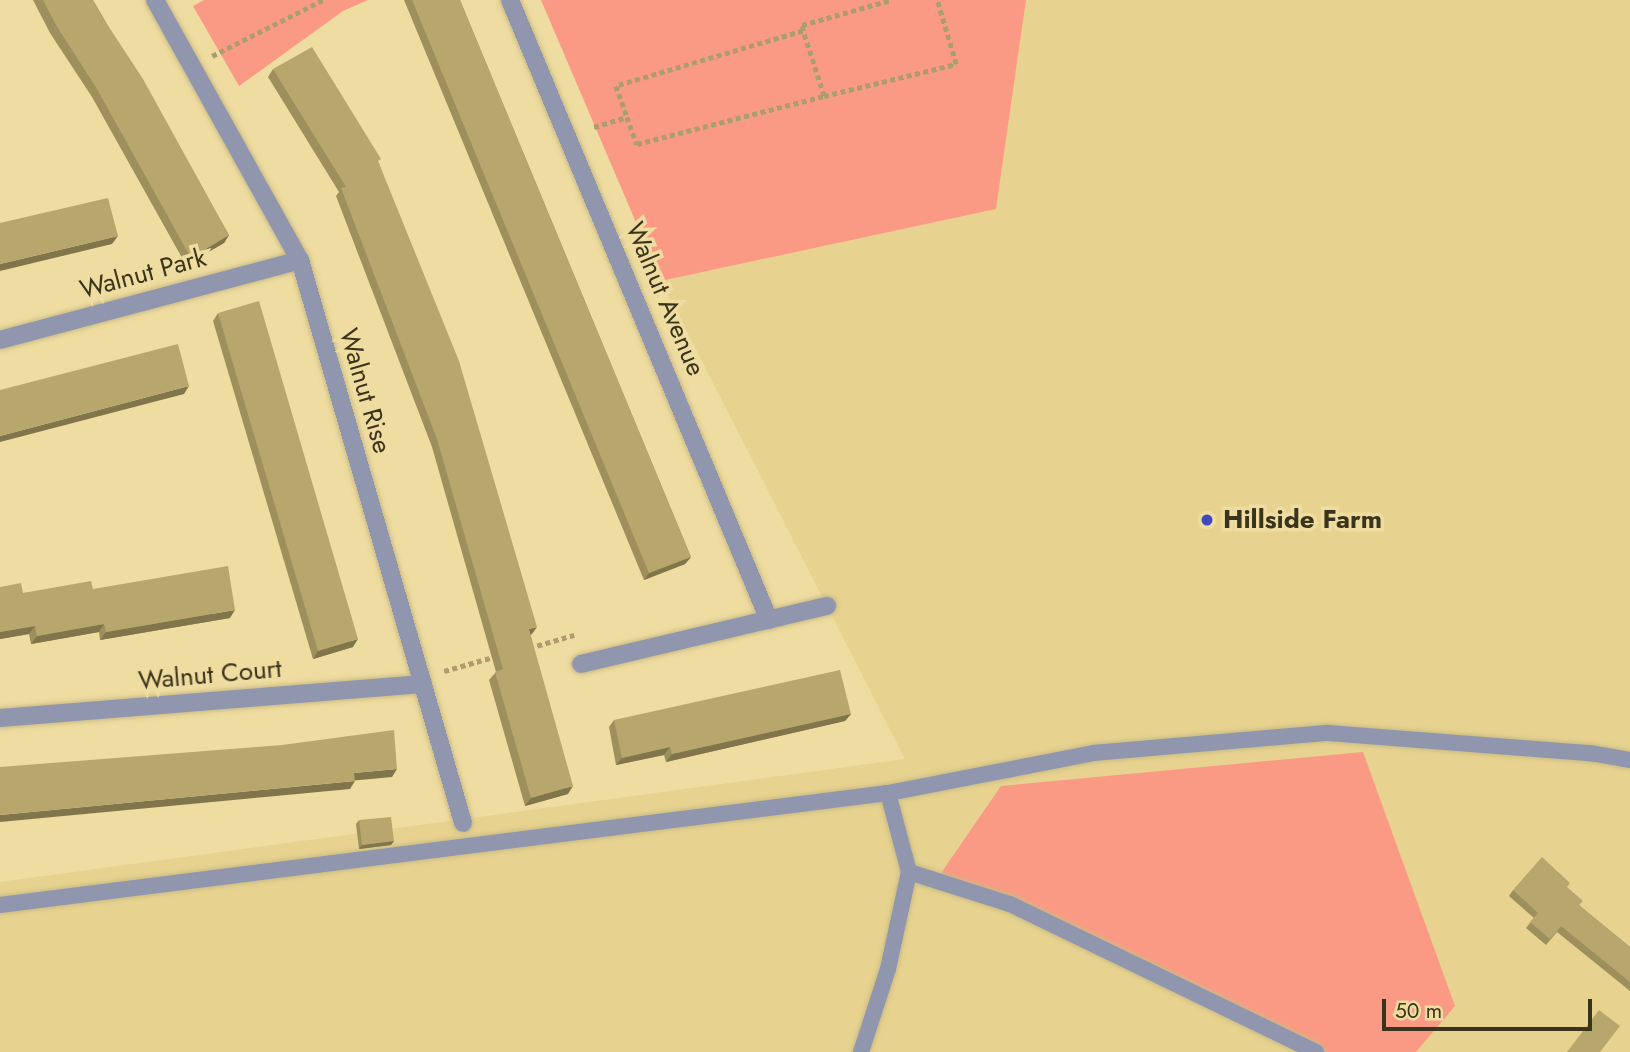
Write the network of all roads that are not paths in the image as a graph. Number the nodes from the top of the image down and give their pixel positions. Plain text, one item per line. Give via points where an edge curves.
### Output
1 (155, 0) edge
2 (510, 0) edge
3 (300, 260) junction
4 (0, 340) edge
5 (827, 606) dead end
6 (769, 620) junction
7 (582, 664) dead end
8 (424, 684) junction
9 (0, 718) edge
10 (1630, 760) edge
11 (888, 793) junction
12 (463, 823) dead end
13 (909, 872) junction
14 (0, 905) edge
15 (861, 1052) edge
16 (1316, 1052) edge

1 - 3 street, Walnut Rise
2 - 6 street, Walnut Avenue
3 - 4 street, Walnut Park
3 - 8 street, Walnut Rise
5 - 6 street
6 - 7 street
8 - 9 street, Walnut Court
8 - 12 street, Walnut Rise
10 - 11 lane via 1590,752 1328,733 1093,754
11 - 13 lane
11 - 14 lane
13 - 15 lane via 888,969
13 - 16 lane via 1010,904

